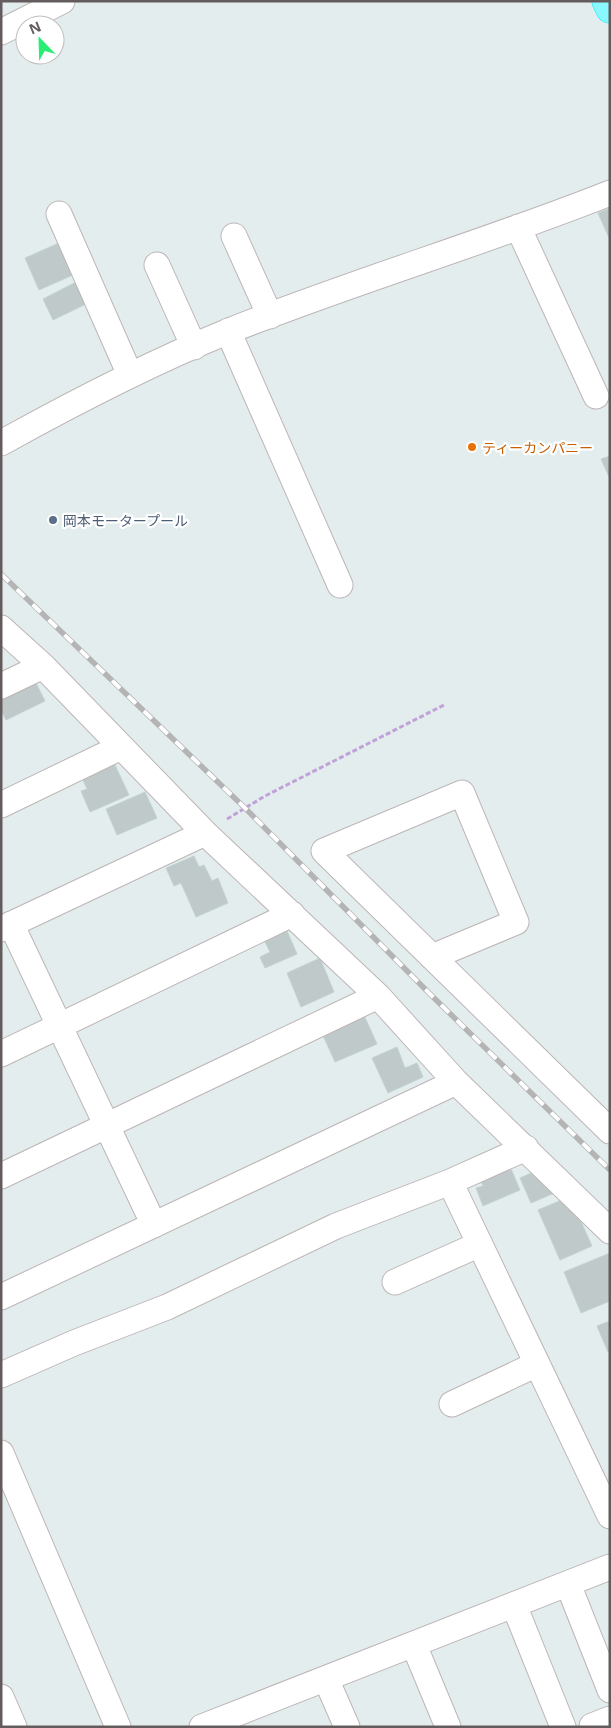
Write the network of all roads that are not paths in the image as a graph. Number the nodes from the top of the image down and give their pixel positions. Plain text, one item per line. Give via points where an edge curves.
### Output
1 (62, 1) edge
2 (606, 1) edge
3 (610, 10) edge
4 (1, 32) edge
5 (610, 193) edge
6 (60, 214) dead end
7 (518, 227) junction
8 (234, 236) dead end
9 (157, 264) dead end
10 (270, 316) junction
11 (228, 331) junction
12 (194, 347) junction
13 (130, 375) junction
14 (596, 396) dead end
15 (1, 443) edge
16 (340, 585) dead end
17 (1, 628) edge
18 (43, 666) junction
19 (1, 686) edge
20 (121, 747) junction
21 (1, 805) edge
22 (204, 833) junction
23 (292, 914) junction
24 (6, 927) edge
25 (432, 957) junction
26 (378, 996) junction
27 (59, 1027) junction
28 (1, 1054) edge
29 (456, 1082) junction
30 (605, 1119) edge
31 (107, 1126) junction
32 (526, 1148) junction
33 (1, 1176) edge
34 (450, 1182) junction
35 (154, 1225) junction
36 (610, 1231) edge
37 (480, 1244) junction
38 (395, 1282) dead end
39 (1, 1297) edge
40 (537, 1364) junction
41 (1, 1375) edge
42 (452, 1404) dead end
43 (1, 1453) edge
44 (610, 1516) edge
45 (610, 1567) edge
46 (568, 1584) junction
47 (514, 1604) junction
48 (414, 1645) junction
49 (326, 1679) junction
50 (610, 1690) edge
51 (1, 1697) edge
52 (14, 1727) edge
53 (118, 1727) edge
54 (202, 1727) edge
55 (347, 1727) edge
56 (448, 1727) edge
57 (563, 1727) edge

1 - 4 street
2 - 3 highway
5 - 7 street
6 - 13 street
7 - 10 street
7 - 14 street
8 - 10 street
9 - 12 street
10 - 11 street
11 - 12 street
11 - 16 street
12 - 13 street
13 - 15 street
17 - 18 street
18 - 19 street
18 - 20 street
20 - 21 street
20 - 22 street
22 - 23 street
22 - 24 street
23 - 26 street
23 - 27 street
24 - 27 street
25 - 25 street via 324,851 462,793 516,922
25 - 30 street
26 - 29 street
26 - 31 street
27 - 28 street
27 - 31 street
29 - 32 street
29 - 35 street
31 - 33 street
31 - 35 street
32 - 34 street
32 - 36 street
34 - 37 street
34 - 41 street via 336,1226 166,1308
35 - 39 street
37 - 38 street
37 - 40 street
40 - 42 street
40 - 44 street
43 - 53 street
45 - 46 street
46 - 47 street
46 - 50 street
47 - 48 street
47 - 57 street
48 - 49 street
48 - 56 street
49 - 54 street
49 - 55 street
51 - 52 street

